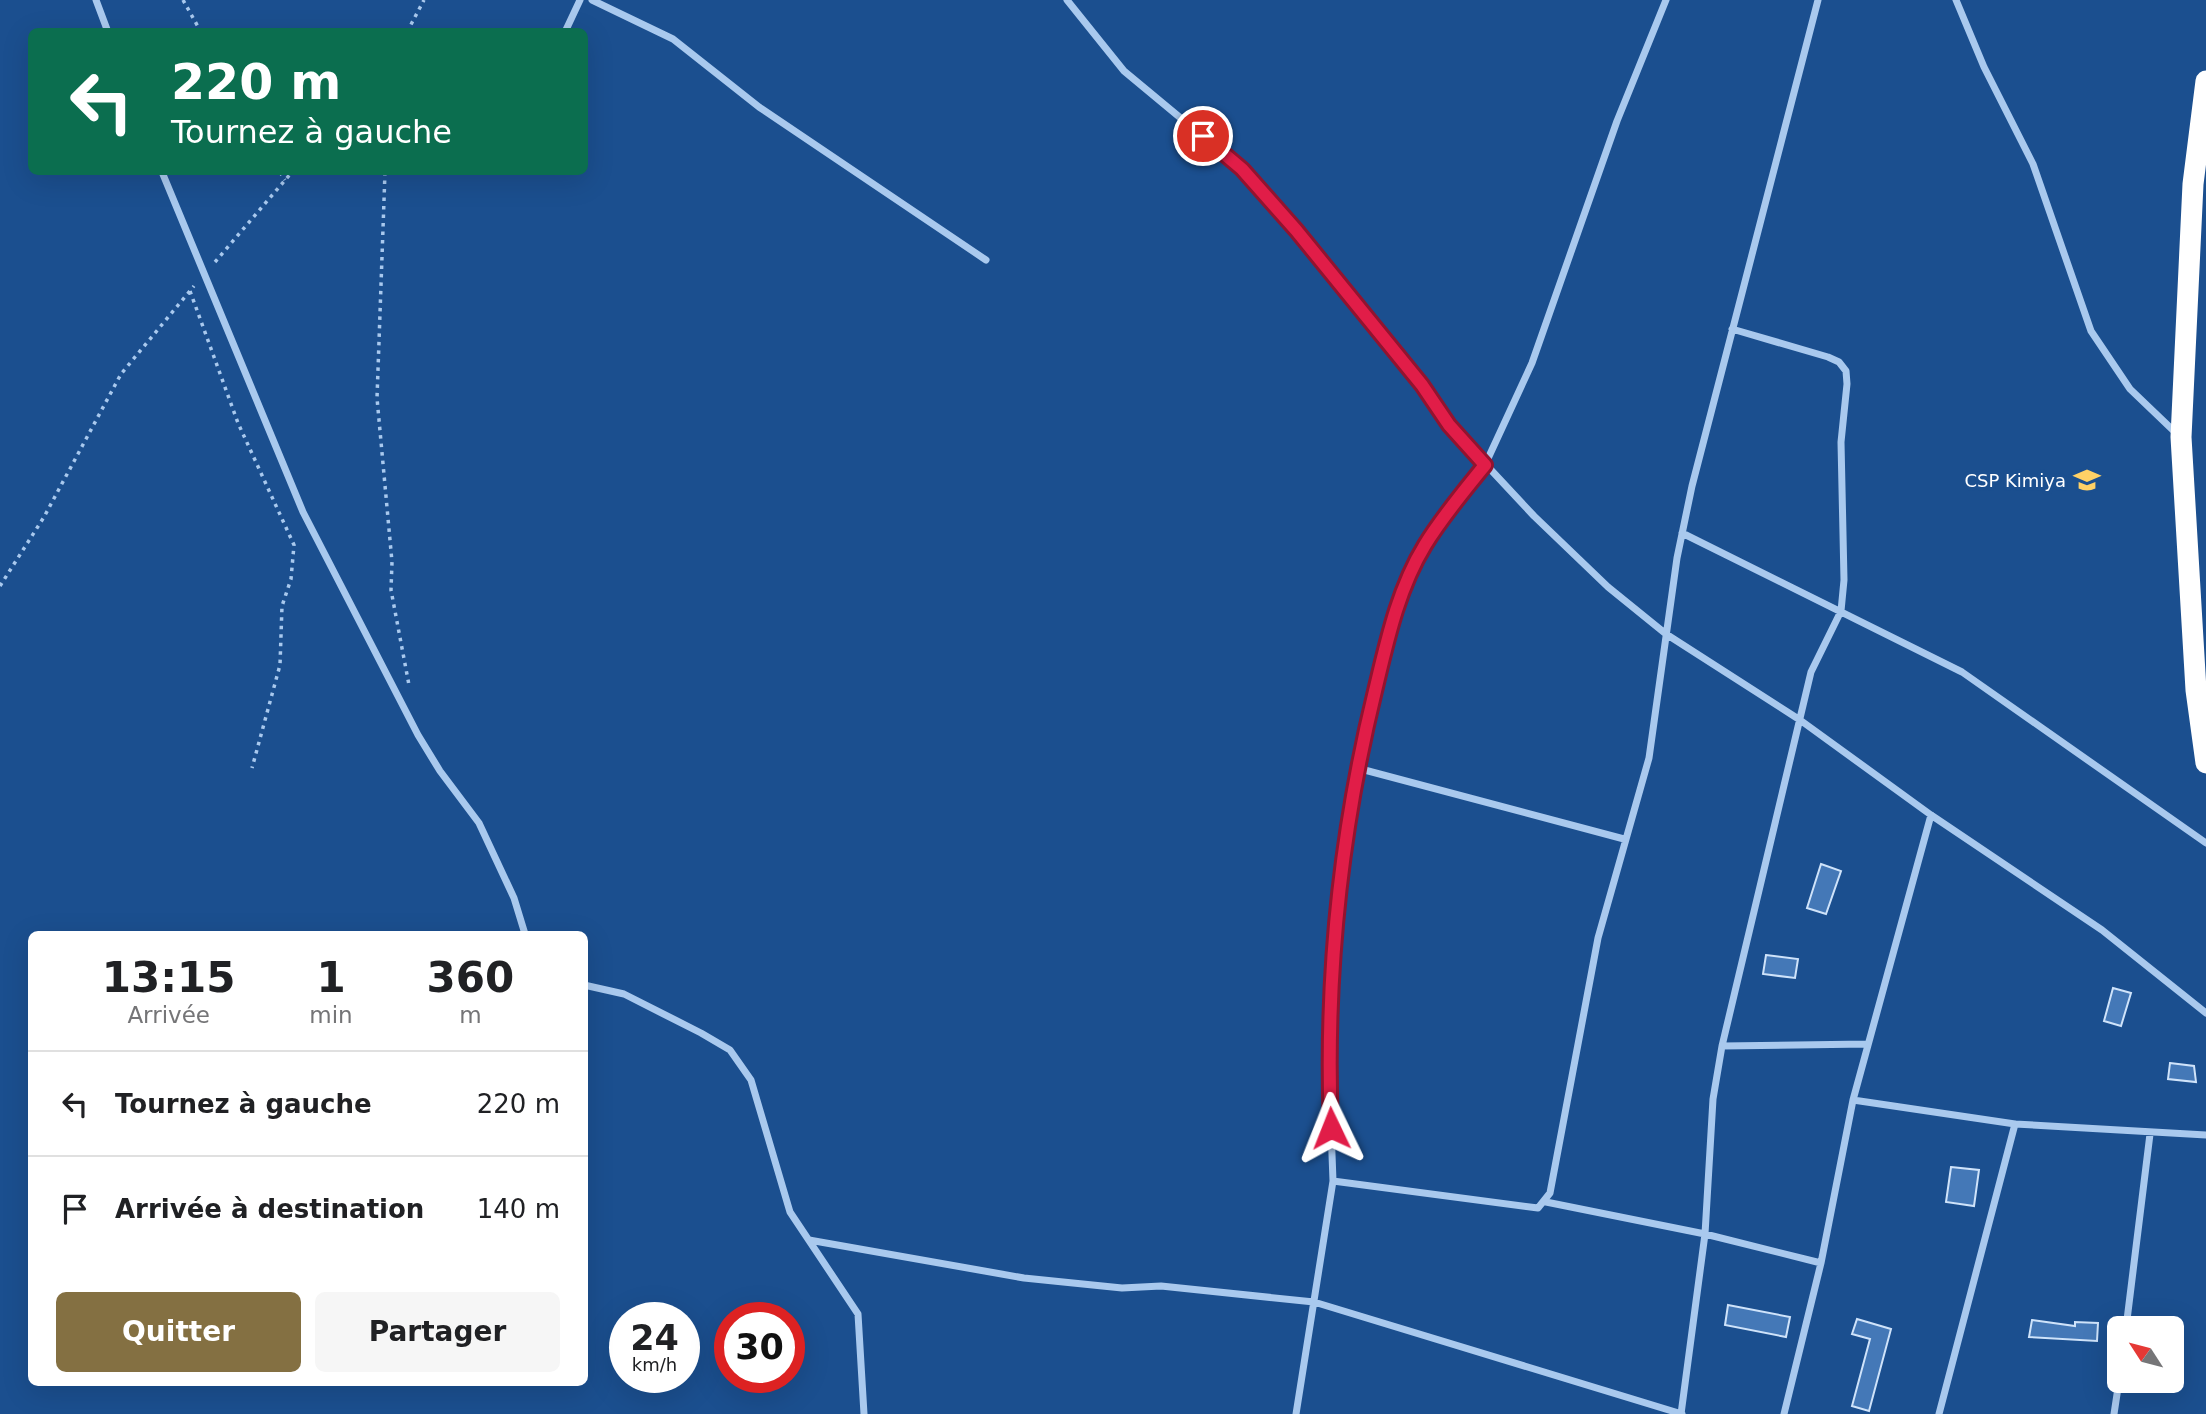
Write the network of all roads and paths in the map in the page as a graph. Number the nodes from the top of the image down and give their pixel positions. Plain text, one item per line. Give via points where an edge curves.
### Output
1 (96, 0) edge
2 (183, 0) edge
3 (424, 0) edge
4 (580, 0) edge
5 (592, 0) edge
6 (1067, 0) edge
7 (1666, 0) edge
8 (1818, 0) edge
9 (1956, 0) edge
10 (106, 28) edge
11 (199, 28) edge
12 (409, 28) edge
13 (567, 28) edge
14 (2206, 81) edge
15 (163, 175) edge
16 (282, 175) edge
17 (289, 175) edge
18 (384, 175) edge
19 (285, 180) junction
20 (986, 261) dead end
21 (205, 273) junction
22 (190, 291) junction
23 (1732, 329) junction
24 (2181, 437) junction
25 (1485, 465) junction
26 (1682, 533) junction
27 (0, 586) edge
28 (1841, 611) junction
29 (1666, 634) junction
30 (411, 695) dead end
31 (1800, 720) junction
32 (2206, 763) edge
33 (252, 768) dead end
34 (1357, 768) junction
35 (1931, 815) junction
36 (1624, 839) junction
37 (2206, 843) edge
38 (524, 931) edge
39 (588, 986) edge
40 (2206, 1013) edge
41 (1867, 1044) junction
42 (1722, 1046) junction
43 (1853, 1100) junction
44 (2015, 1124) junction
45 (2150, 1134) junction
46 (2206, 1135) edge
47 (1333, 1181) junction
48 (1546, 1202) junction
49 (1704, 1234) junction
50 (809, 1240) junction
51 (1821, 1263) junction
52 (1314, 1302) junction
53 (2127, 1316) edge
54 (2117, 1393) edge
55 (864, 1414) edge
56 (1296, 1414) edge
57 (1681, 1414) edge
58 (1784, 1414) edge
59 (1939, 1414) edge
60 (2114, 1414) edge

1 - 10 street
2 - 11 path
3 - 12 path
4 - 13 street
5 - 20 street via 673,39 759,107
6 - 25 street via 1124,71 1242,169
7 - 25 street via 1617,121 1532,363
8 - 23 street
9 - 24 street via 2033,164 2091,331 2130,389
14 - 24 highway via 2193,184
15 - 21 street
16 - 19 path
17 - 19 path
18 - 30 path via 377,398 391,590
19 - 21 path
21 - 22 path
21 - 38 street via 303,512 418,735 479,823
22 - 27 path via 121,374 44,517
22 - 33 path via 238,423 294,545 291,579 282,606 280,665
23 - 26 street
23 - 28 street via 1828,357 1846,371 1841,442
24 - 32 highway via 2196,690
25 - 29 street via 1608,587
25 - 34 street via 1424,547 1392,620
26 - 28 street
26 - 29 street
28 - 31 street via 1811,673
28 - 37 street via 1962,672
29 - 31 street
29 - 36 street via 1649,758
31 - 35 street
31 - 42 street
34 - 36 street
34 - 47 street via 1333,953 1328,1048
35 - 40 street via 2102,930
35 - 41 street
36 - 48 street via 1598,938
39 - 50 street via 624,995 730,1049 751,1080 790,1212
41 - 42 street
41 - 43 street
42 - 49 street via 1713,1099
43 - 44 street
43 - 51 street
44 - 45 street
44 - 59 street
45 - 46 street
45 - 53 street
47 - 48 street via 1538,1208
47 - 52 street
48 - 49 street
49 - 51 street
49 - 57 street
50 - 52 street via 1024,1278
50 - 55 street via 858,1314
51 - 58 street
52 - 56 street
52 - 57 street
54 - 60 street

